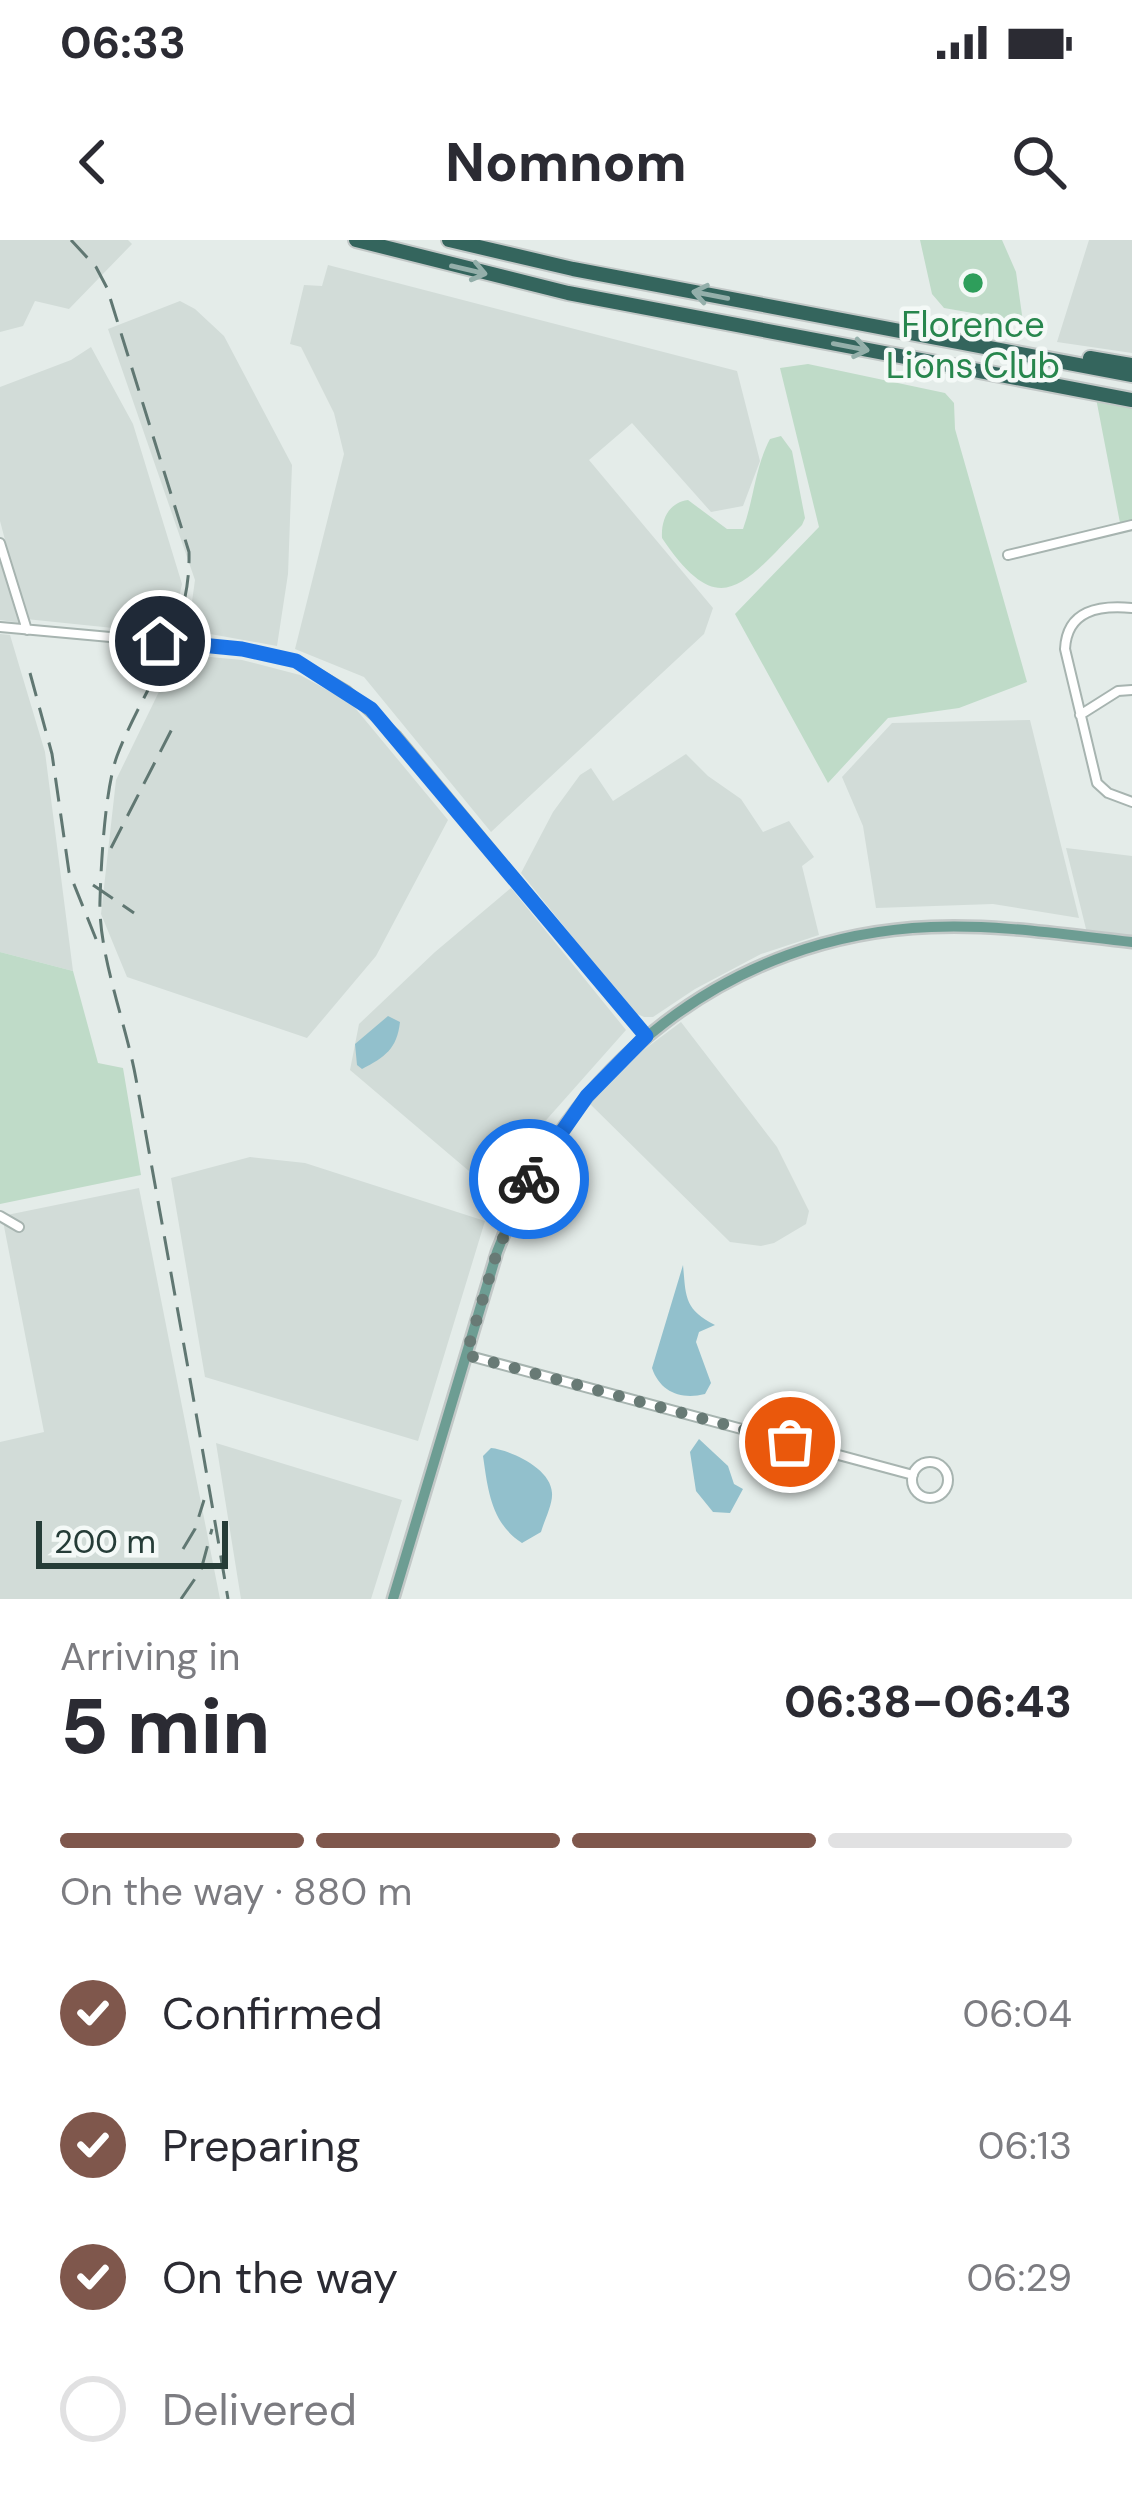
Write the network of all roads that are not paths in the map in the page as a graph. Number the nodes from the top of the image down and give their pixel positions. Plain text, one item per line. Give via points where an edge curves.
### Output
1 (356, 240) edge
2 (449, 240) edge
3 (1032, 357) junction
4 (1132, 365) edge
5 (1132, 376) edge
6 (1132, 400) edge
7 (1132, 525) edge
8 (0, 543) edge
9 (1008, 555) dead end
10 (1132, 608) edge
11 (0, 627) edge
12 (27, 630) junction
13 (1132, 690) edge
14 (1080, 715) junction
15 (1132, 802) edge
16 (1132, 942) edge
17 (646, 1036) junction
18 (0, 1216) edge
19 (19, 1226) dead end
20 (466, 1355) junction
21 (913, 1475) junction
22 (393, 1599) edge

1 -> 6 highway via 568,293
3 -> 2 highway
3 - 4 highway
3 - 5 highway
7 - 9 street
8 - 12 street
10 - 14 street via 1092,609 1067,632
11 - 12 street
12 - 17 street via 242,649 296,661 347,691 397,736
13 - 14 street
14 - 15 street via 1098,785
16 - 17 main road via 932,926 841,939 747,971
17 - 20 main road via 587,1096 530,1177
18 - 19 street
20 - 21 street
20 - 22 main road
21 - 21 street via 922,1497 947,1488 946,1470 936,1463

